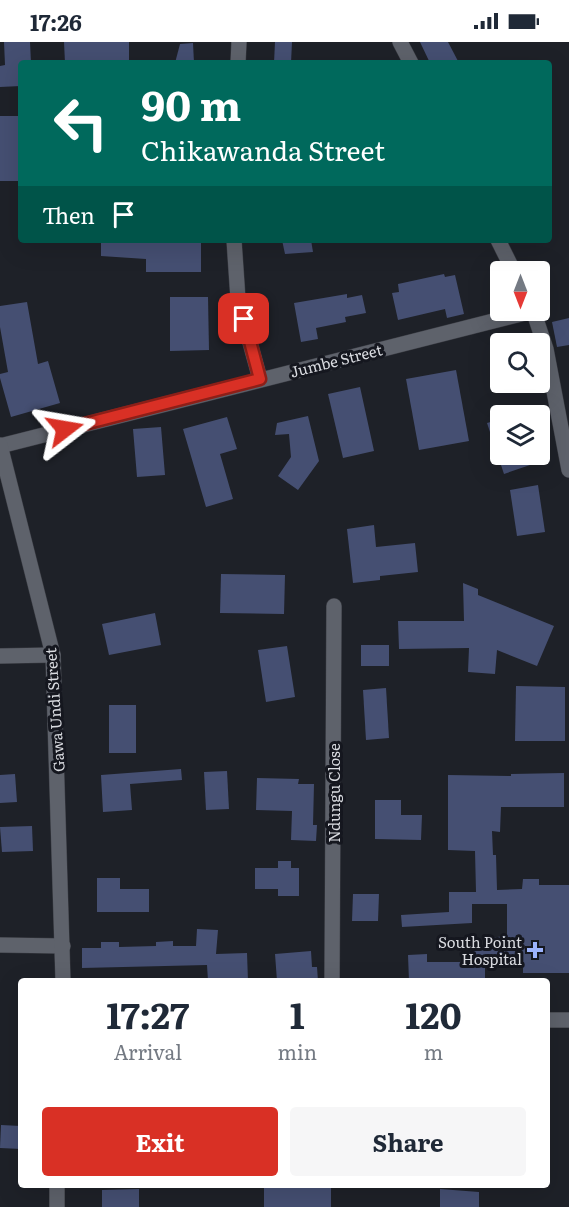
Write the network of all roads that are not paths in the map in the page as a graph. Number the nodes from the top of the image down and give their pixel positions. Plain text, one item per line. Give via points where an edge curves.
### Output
1 (239, 42) edge
2 (400, 42) edge
3 (238, 60) edge
4 (409, 60) edge
5 (234, 243) edge
6 (500, 243) edge
7 (508, 261) edge
8 (493, 321) edge
9 (536, 321) edge
10 (260, 379) junction
11 (566, 435) edge
12 (0, 445) edge
13 (569, 470) edge
14 (334, 606) dead end
15 (53, 655) junction
16 (0, 656) edge
17 (0, 945) edge
18 (63, 946) junction
19 (63, 978) edge
20 (332, 978) edge
21 (550, 1020) edge
22 (569, 1020) edge
23 (57, 1188) edge
24 (57, 1207) edge

1 - 3 street
2 - 4 street
5 - 10 street via 238,299
6 - 7 street
8 - 10 street, Jumbe Street
9 - 11 street
10 - 12 street, Jumbe Street
11 - 13 street
12 - 15 street, Gawa Undi Street
14 - 20 street, Ndungu Close
15 - 16 street
15 - 18 street, Gawa Undi Street
17 - 18 street
18 - 19 street, Gawa Undi Street
21 - 22 street
23 - 24 street

